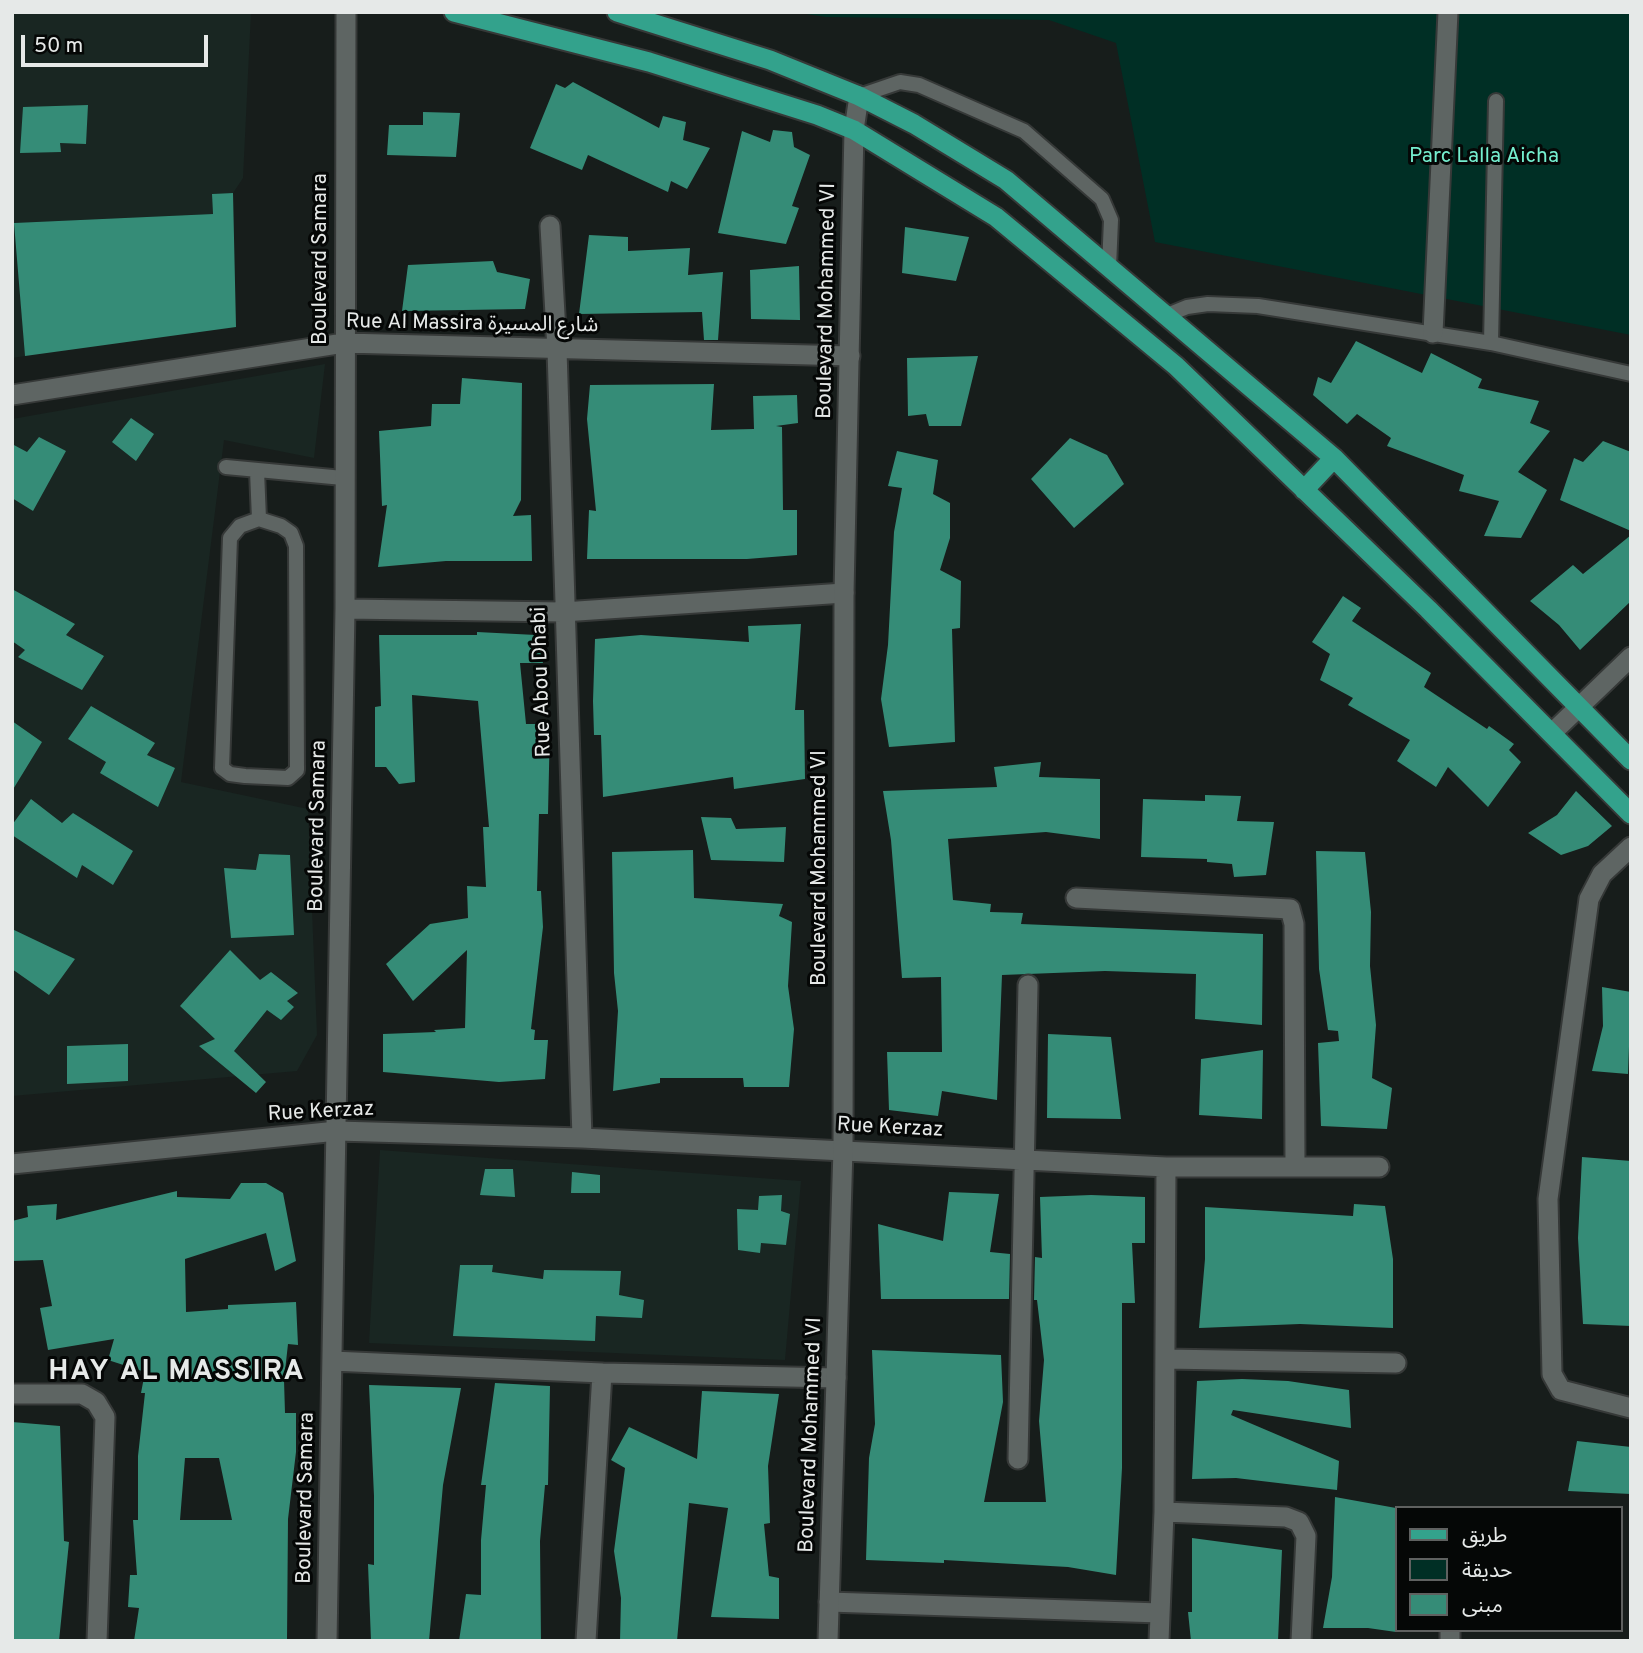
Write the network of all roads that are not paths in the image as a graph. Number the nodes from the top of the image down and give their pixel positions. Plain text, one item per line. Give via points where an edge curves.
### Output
1 (346, 12) edge
2 (454, 12) edge
3 (617, 12) edge
4 (1448, 12) edge
5 (859, 96) junction
6 (1496, 101) dead end
7 (854, 130) junction
8 (550, 226) dead end
9 (1109, 267) junction
10 (1165, 316) junction
11 (1433, 333) junction
12 (344, 343) junction
13 (1490, 343) junction
14 (1198, 344) junction
15 (557, 350) junction
16 (850, 356) junction
17 (1176, 366) junction
18 (1631, 374) edge
19 (12, 395) edge
20 (1334, 458) junction
21 (226, 467) dead end
22 (257, 471) junction
23 (343, 478) junction
24 (1304, 490) junction
25 (258, 519) junction
26 (844, 593) junction
27 (345, 609) junction
28 (563, 612) junction
29 (1631, 657) edge
30 (1577, 707) junction
31 (1552, 733) junction
32 (1631, 760) edge
33 (1631, 814) edge
34 (1631, 847) edge
35 (1076, 898) dead end
36 (1028, 985) dead end
37 (337, 1131) junction
38 (582, 1138) junction
39 (843, 1149) junction
40 (1023, 1158) junction
41 (12, 1164) edge
42 (1295, 1166) junction
43 (1166, 1167) junction
44 (1379, 1167) dead end
45 (1166, 1359) junction
46 (332, 1361) junction
47 (1396, 1363) dead end
48 (602, 1373) junction
49 (836, 1378) junction
50 (12, 1394) edge
51 (1631, 1408) edge
52 (1018, 1459) dead end
53 (1164, 1512) junction
54 (829, 1602) junction
55 (1160, 1613) junction
56 (97, 1641) edge
57 (327, 1641) edge
58 (586, 1641) edge
59 (828, 1641) edge
60 (1159, 1641) edge
61 (1301, 1641) edge

1 - 12 street, Boulevard Samara
2 - 7 main road via 661,66 817,114
3 - 5 main road via 770,60
4 - 11 street
5 - 7 street, Boulevard Mohammed VI
5 - 9 main road via 1006,180
5 - 9 lane via 901,82 919,85 1024,131 1102,199 1111,220
6 - 13 lane
7 - 16 street, Boulevard Mohammed VI
7 - 17 main road via 996,217
8 - 15 street, Rue Abou Dhabi
9 - 10 main road
10 - 11 lane via 1187,307 1231,304
10 - 14 main road
11 - 13 lane
12 - 15 street, Rue Al Massira شارع المسيرة
12 - 19 street, Rue Al Massira شارع المسيرة
12 - 23 street, Boulevard Samara
13 - 18 lane
14 - 17 main road
14 - 20 main road
15 - 16 street, Rue Al Massira شارع المسيرة
15 - 28 street, Rue Abou Dhabi
16 - 26 street, Boulevard Mohammed VI
17 - 24 main road
20 - 24 main road
20 - 30 main road
21 - 22 lane
22 - 23 lane
22 - 25 lane
23 - 27 street, Boulevard Samara
24 - 31 main road
25 - 25 lane via 240,526 230,538 222,768 230,774 288,778 297,770 296,546 291,533
26 - 28 street
26 - 39 street, Boulevard Mohammed VI
27 - 28 street
27 - 37 street, Boulevard Samara
28 - 38 street, Rue Abou Dhabi
29 - 30 street
30 - 31 street
30 - 32 main road
31 - 33 main road
34 - 51 street via 1602,874 1589,899 1550,1166 1548,1230 1552,1374 1561,1390
35 - 42 street via 1290,909 1294,924
36 - 40 street
37 - 38 street, Rue Kerzaz
37 - 41 street, Rue Kerzaz
37 - 46 street, Boulevard Samara
38 - 39 street, Rue Kerzaz
39 - 40 street, Rue Kerzaz
39 - 49 street, Boulevard Mohammed VI
40 - 43 street, Rue Kerzaz
40 - 52 street
42 - 43 street, Rue Kerzaz
42 - 44 street, Rue Kerzaz
43 - 45 street
45 - 47 street
45 - 53 street
46 - 48 street
46 - 57 street, Boulevard Samara
48 - 49 street
48 - 58 street
49 - 54 street, Boulevard Mohammed VI
50 - 56 street via 82,1394 96,1402 105,1418
53 - 55 street
53 - 61 street via 1286,1517 1299,1522 1306,1536
54 - 55 street
54 - 59 street, Boulevard Mohammed VI
55 - 60 street

